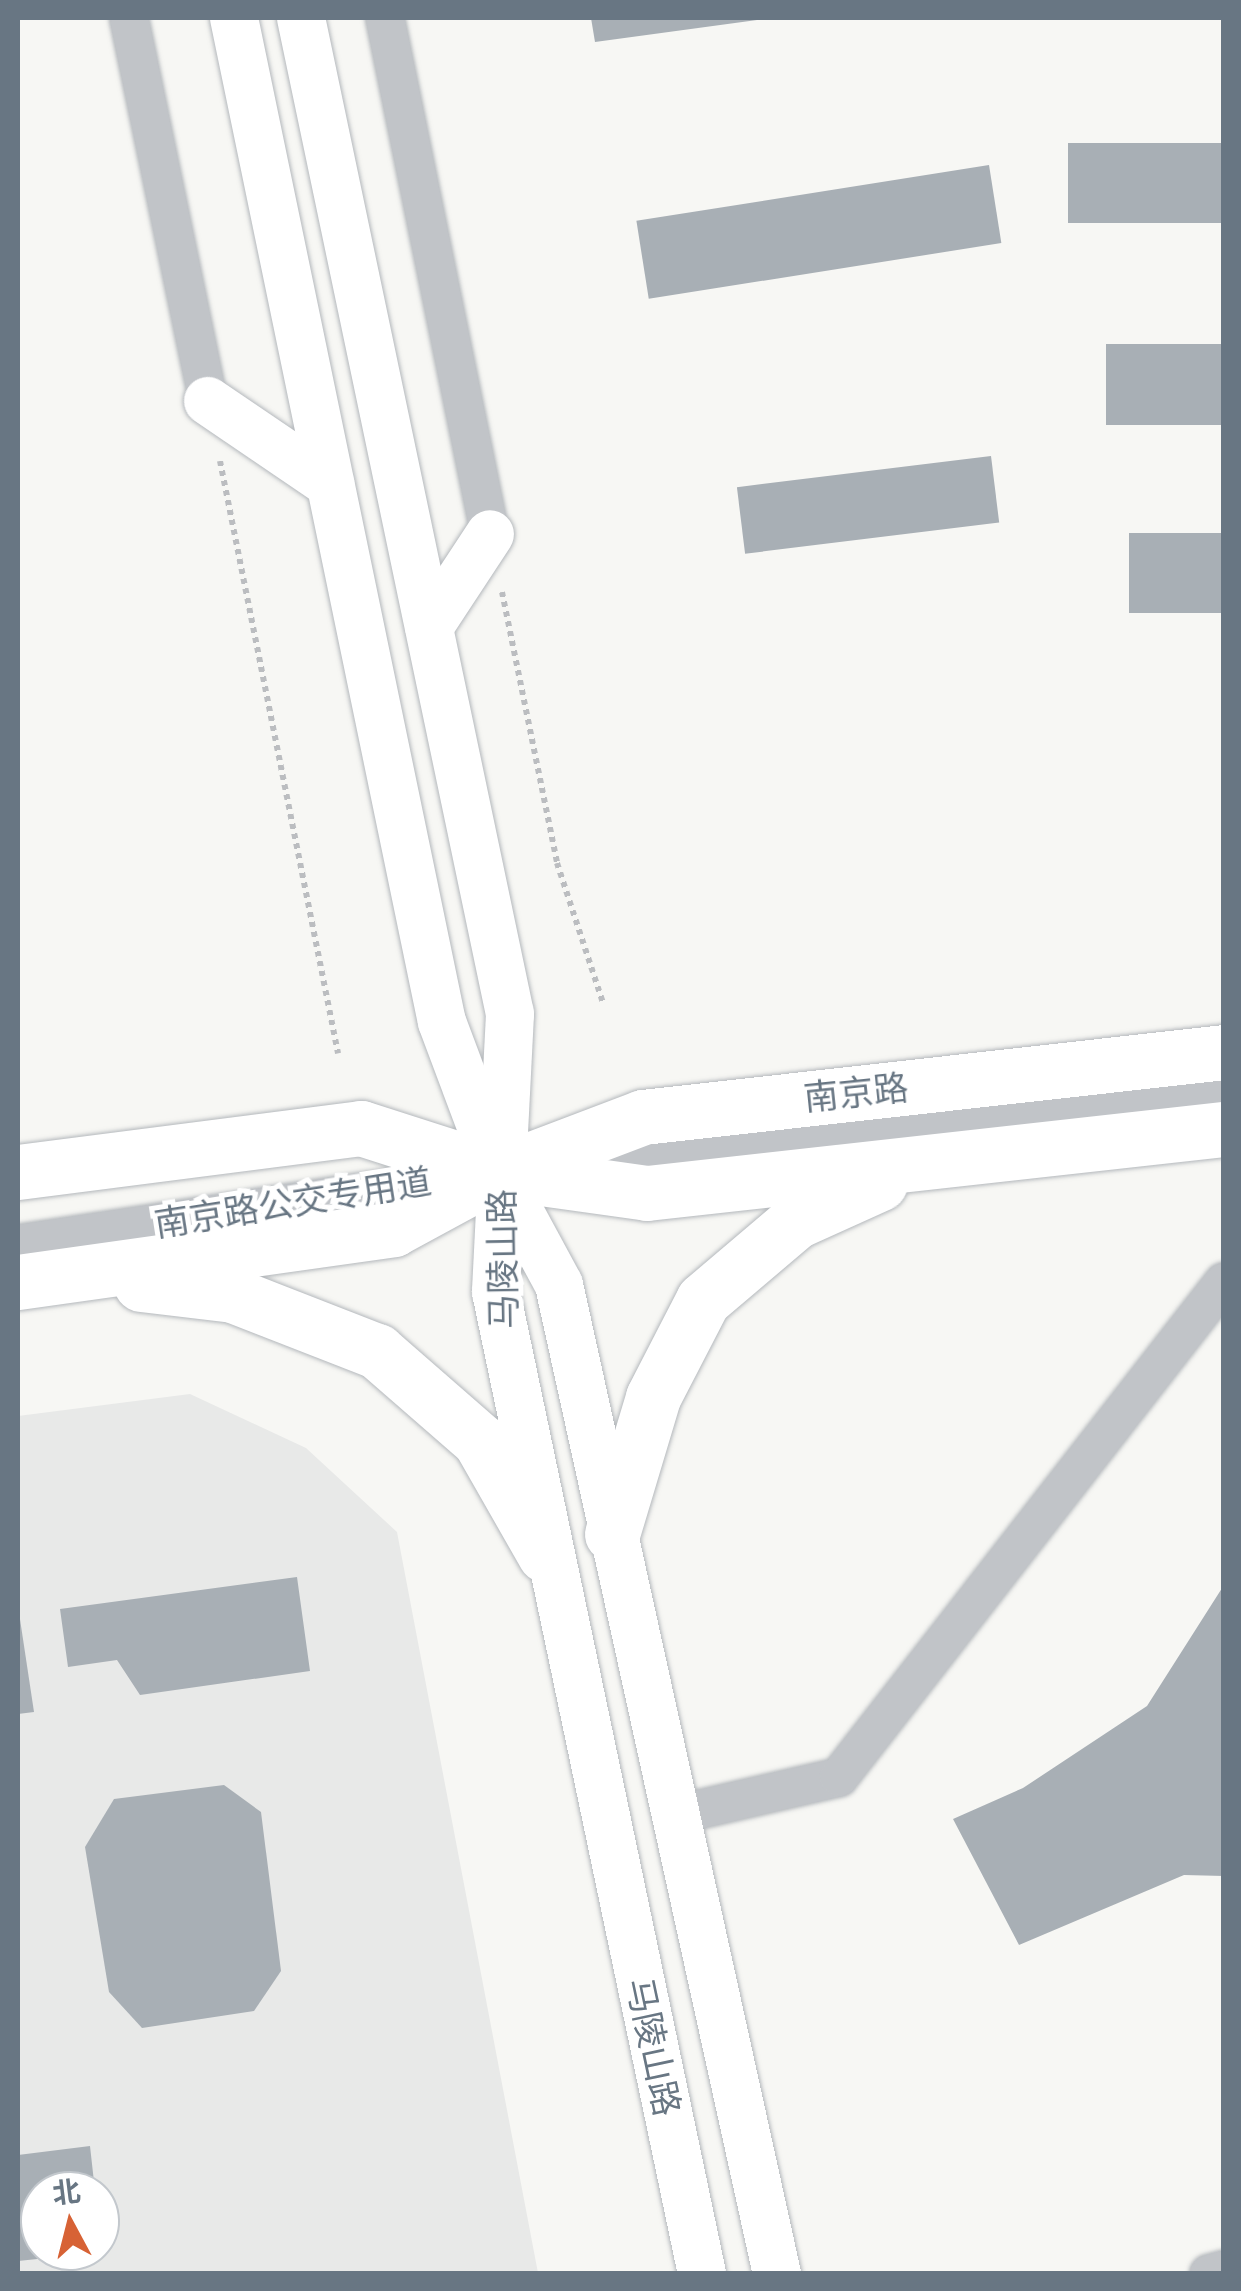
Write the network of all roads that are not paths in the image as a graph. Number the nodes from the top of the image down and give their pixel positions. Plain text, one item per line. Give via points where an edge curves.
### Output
1 (129, 18) edge
2 (234, 18) edge
3 (301, 18) edge
4 (384, 18) edge
5 (208, 401) joint
6 (330, 484) junction
7 (490, 534) joint
8 (429, 627) junction
9 (1224, 1052) edge
10 (1224, 1087) edge
11 (1224, 1129) edge
12 (928, 1162) junction
13 (18, 1172) edge
14 (498, 1172) junction
15 (18, 1244) edge
16 (43, 1278) edge
17 (1224, 1282) edge
18 (612, 1534) junction
19 (545, 1554) junction
20 (675, 1814) junction
21 (1224, 2270) edge
22 (702, 2274) edge
23 (777, 2274) edge
24 (1210, 2274) edge

1 - 5 street
2 - 6 main road
3 - 8 main road
4 - 7 street
5 - 6 main road
6 - 14 main road via 442,1022
7 - 8 main road
8 - 14 main road via 510,1014
9 - 14 highway, 南京路 via 643,1116
10 - 14 street, 南京路公交专用道
11 - 12 highway
12 - 14 highway via 647,1193
12 - 18 highway via 796,1220 702,1300 653,1397
13 - 14 highway via 361,1128
14 - 15 street, 南京路公交专用道
14 - 16 highway, 南京路 via 393,1229
14 - 18 main road, 马陵山路 via 559,1284
14 - 19 main road, 马陵山路 via 496,1292
16 - 19 highway via 234,1295 376,1351 480,1440
17 - 20 street via 839,1776
18 - 20 main road, 马陵山路
19 - 22 main road, 马陵山路
20 - 23 main road, 马陵山路
21 - 24 street

